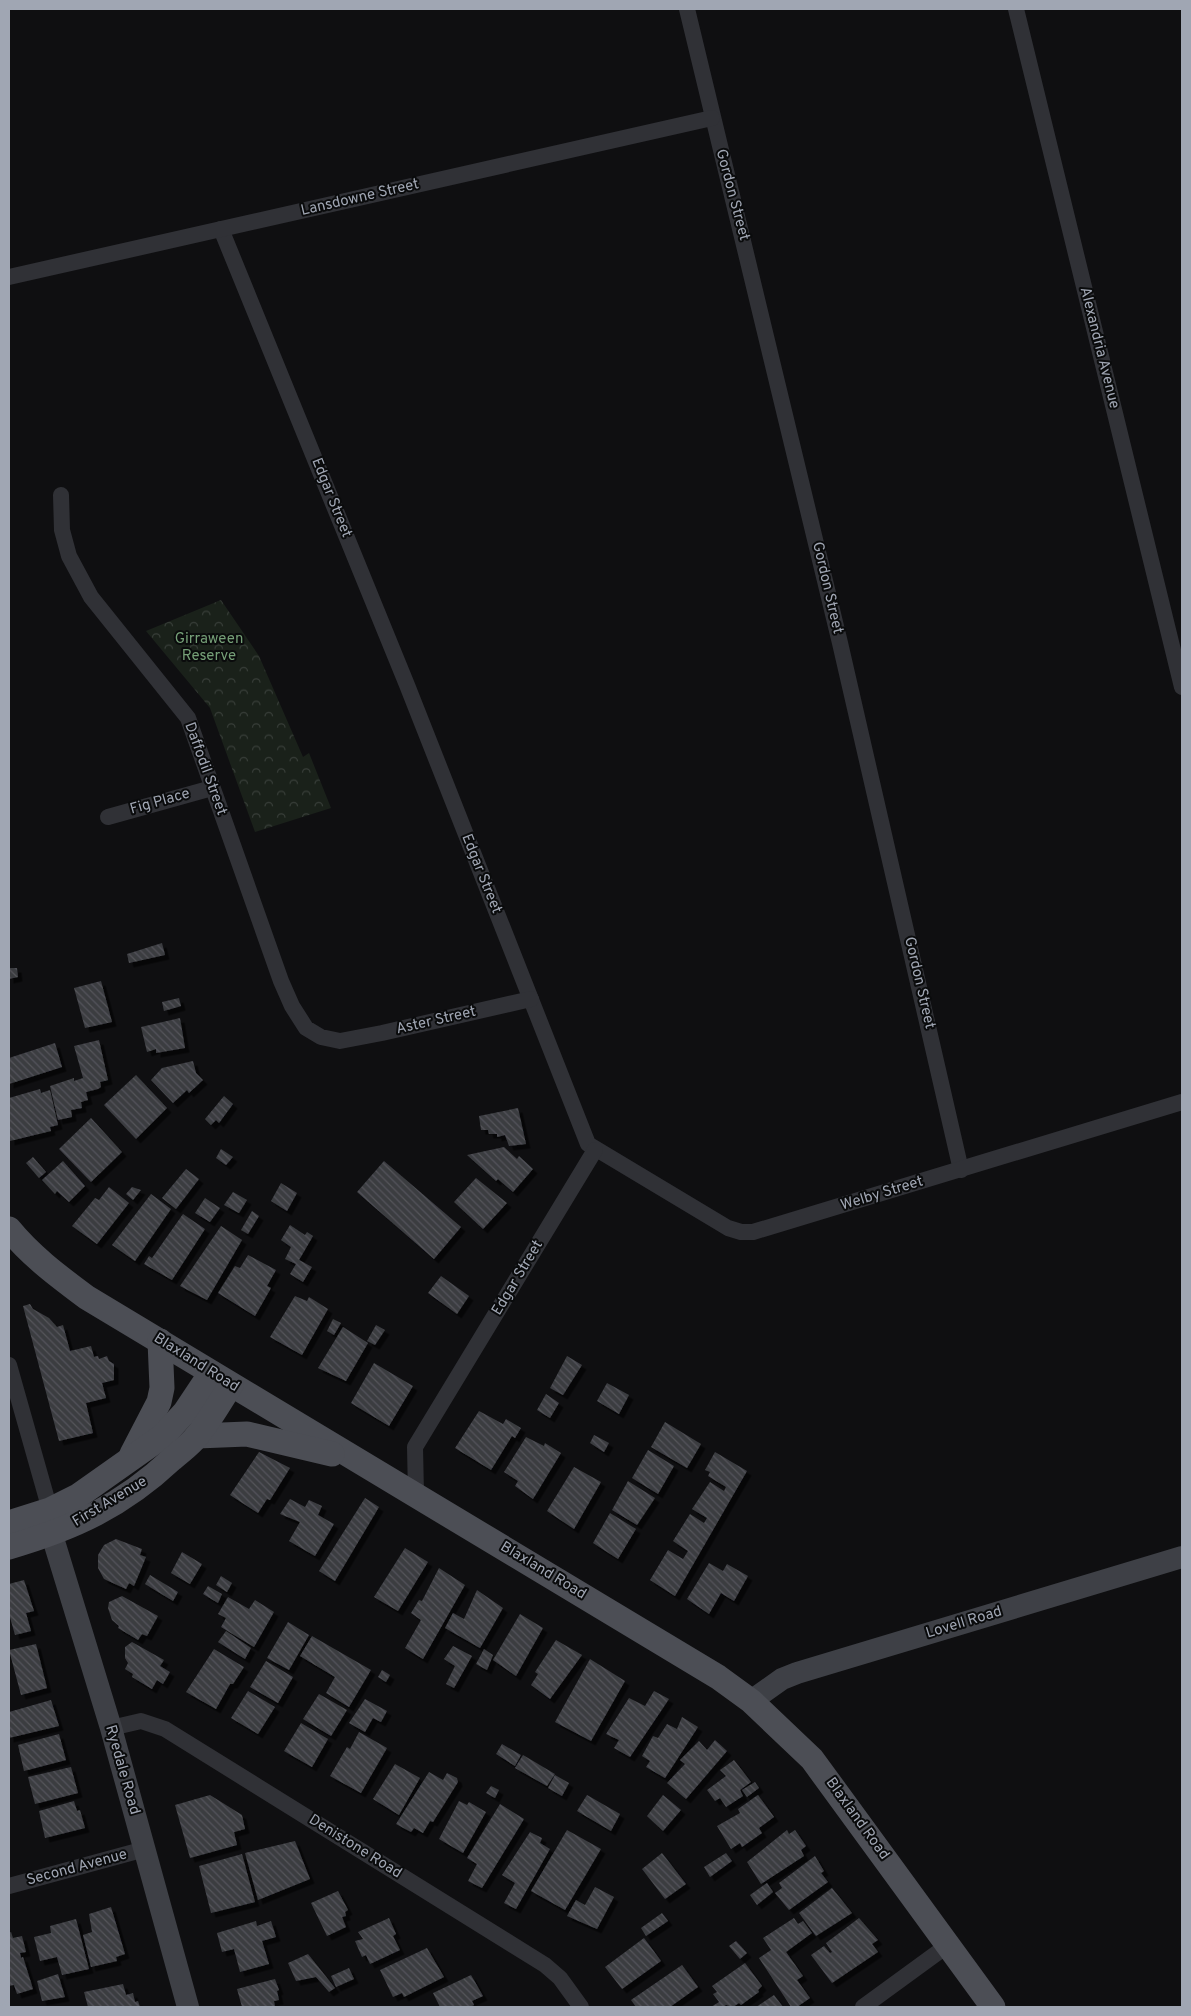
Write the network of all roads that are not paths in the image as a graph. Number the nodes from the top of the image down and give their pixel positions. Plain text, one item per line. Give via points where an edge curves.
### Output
1 (687, 9) edge
2 (1016, 9) edge
3 (712, 118) junction
4 (221, 229) junction
5 (9, 277) edge
6 (61, 496) dead end
7 (1182, 687) edge
8 (212, 788) junction
9 (108, 817) dead end
10 (531, 999) junction
11 (340, 1041) joint
12 (1182, 1102) edge
13 (595, 1150) junction
14 (961, 1170) junction
15 (13, 1239) edge
16 (160, 1341) junction
17 (9, 1365) edge
18 (221, 1379) junction
19 (197, 1436) junction
20 (128, 1461) junction
21 (360, 1461) junction
22 (416, 1494) junction
23 (50, 1510) junction
24 (9, 1523) edge
25 (52, 1534) junction
26 (9, 1547) edge
27 (1182, 1557) edge
28 (751, 1701) junction
29 (111, 1728) junction
30 (145, 1849) junction
31 (9, 1886) edge
32 (948, 1945) junction
33 (188, 2007) edge
34 (582, 2007) edge
35 (863, 2007) edge
36 (992, 2007) edge

1 - 3 street, Gordon Street
2 - 7 street, Alexandria Avenue
3 - 4 street, Lansdowne Street
3 - 14 street, Gordon Street via 840,643
4 - 5 street, Lansdowne Street
4 - 10 street, Edgar Street
6 - 8 street, Daffodil Street via 62,530 69,556 91,597 188,718
8 - 9 street, Fig Place
8 - 11 street, Daffodil Street via 292,1006 306,1028 321,1038
10 - 11 street, Aster Street
10 - 13 street, Edgar Street via 588,1144
12 - 14 street, Welby Street
13 - 14 street, Welby Street via 728,1228 741,1232 764,1230
13 - 22 street, Edgar Street via 415,1448
15 - 16 main road, Blaxland Road via 86,1297
16 - 18 main road, Blaxland Road
16 - 20 main road via 162,1388 159,1402
17 - 23 street
18 - 19 main road, First Avenue
18 - 20 main road, First Avenue via 163,1436
18 - 21 main road, Blaxland Road
19 - 21 main road via 247,1434
19 - 25 main road, First Avenue via 129,1494 82,1522
20 - 23 main road, First Avenue via 94,1486
21 - 22 main road, Blaxland Road
22 - 28 main road, Blaxland Road via 718,1677
23 - 24 main road, First Avenue
25 - 26 main road, First Avenue
25 - 29 street, Ryedale Road
27 - 28 street, Lovell Road via 797,1673 782,1679
28 - 32 main road, Blaxland Road via 812,1759
29 - 30 street, Ryedale Road
29 - 34 street, Denistone Road via 141,1721 165,1729 545,1964
30 - 31 street, Second Avenue
30 - 33 street, Ryedale Road
32 - 35 street
32 - 36 main road, Blaxland Road

